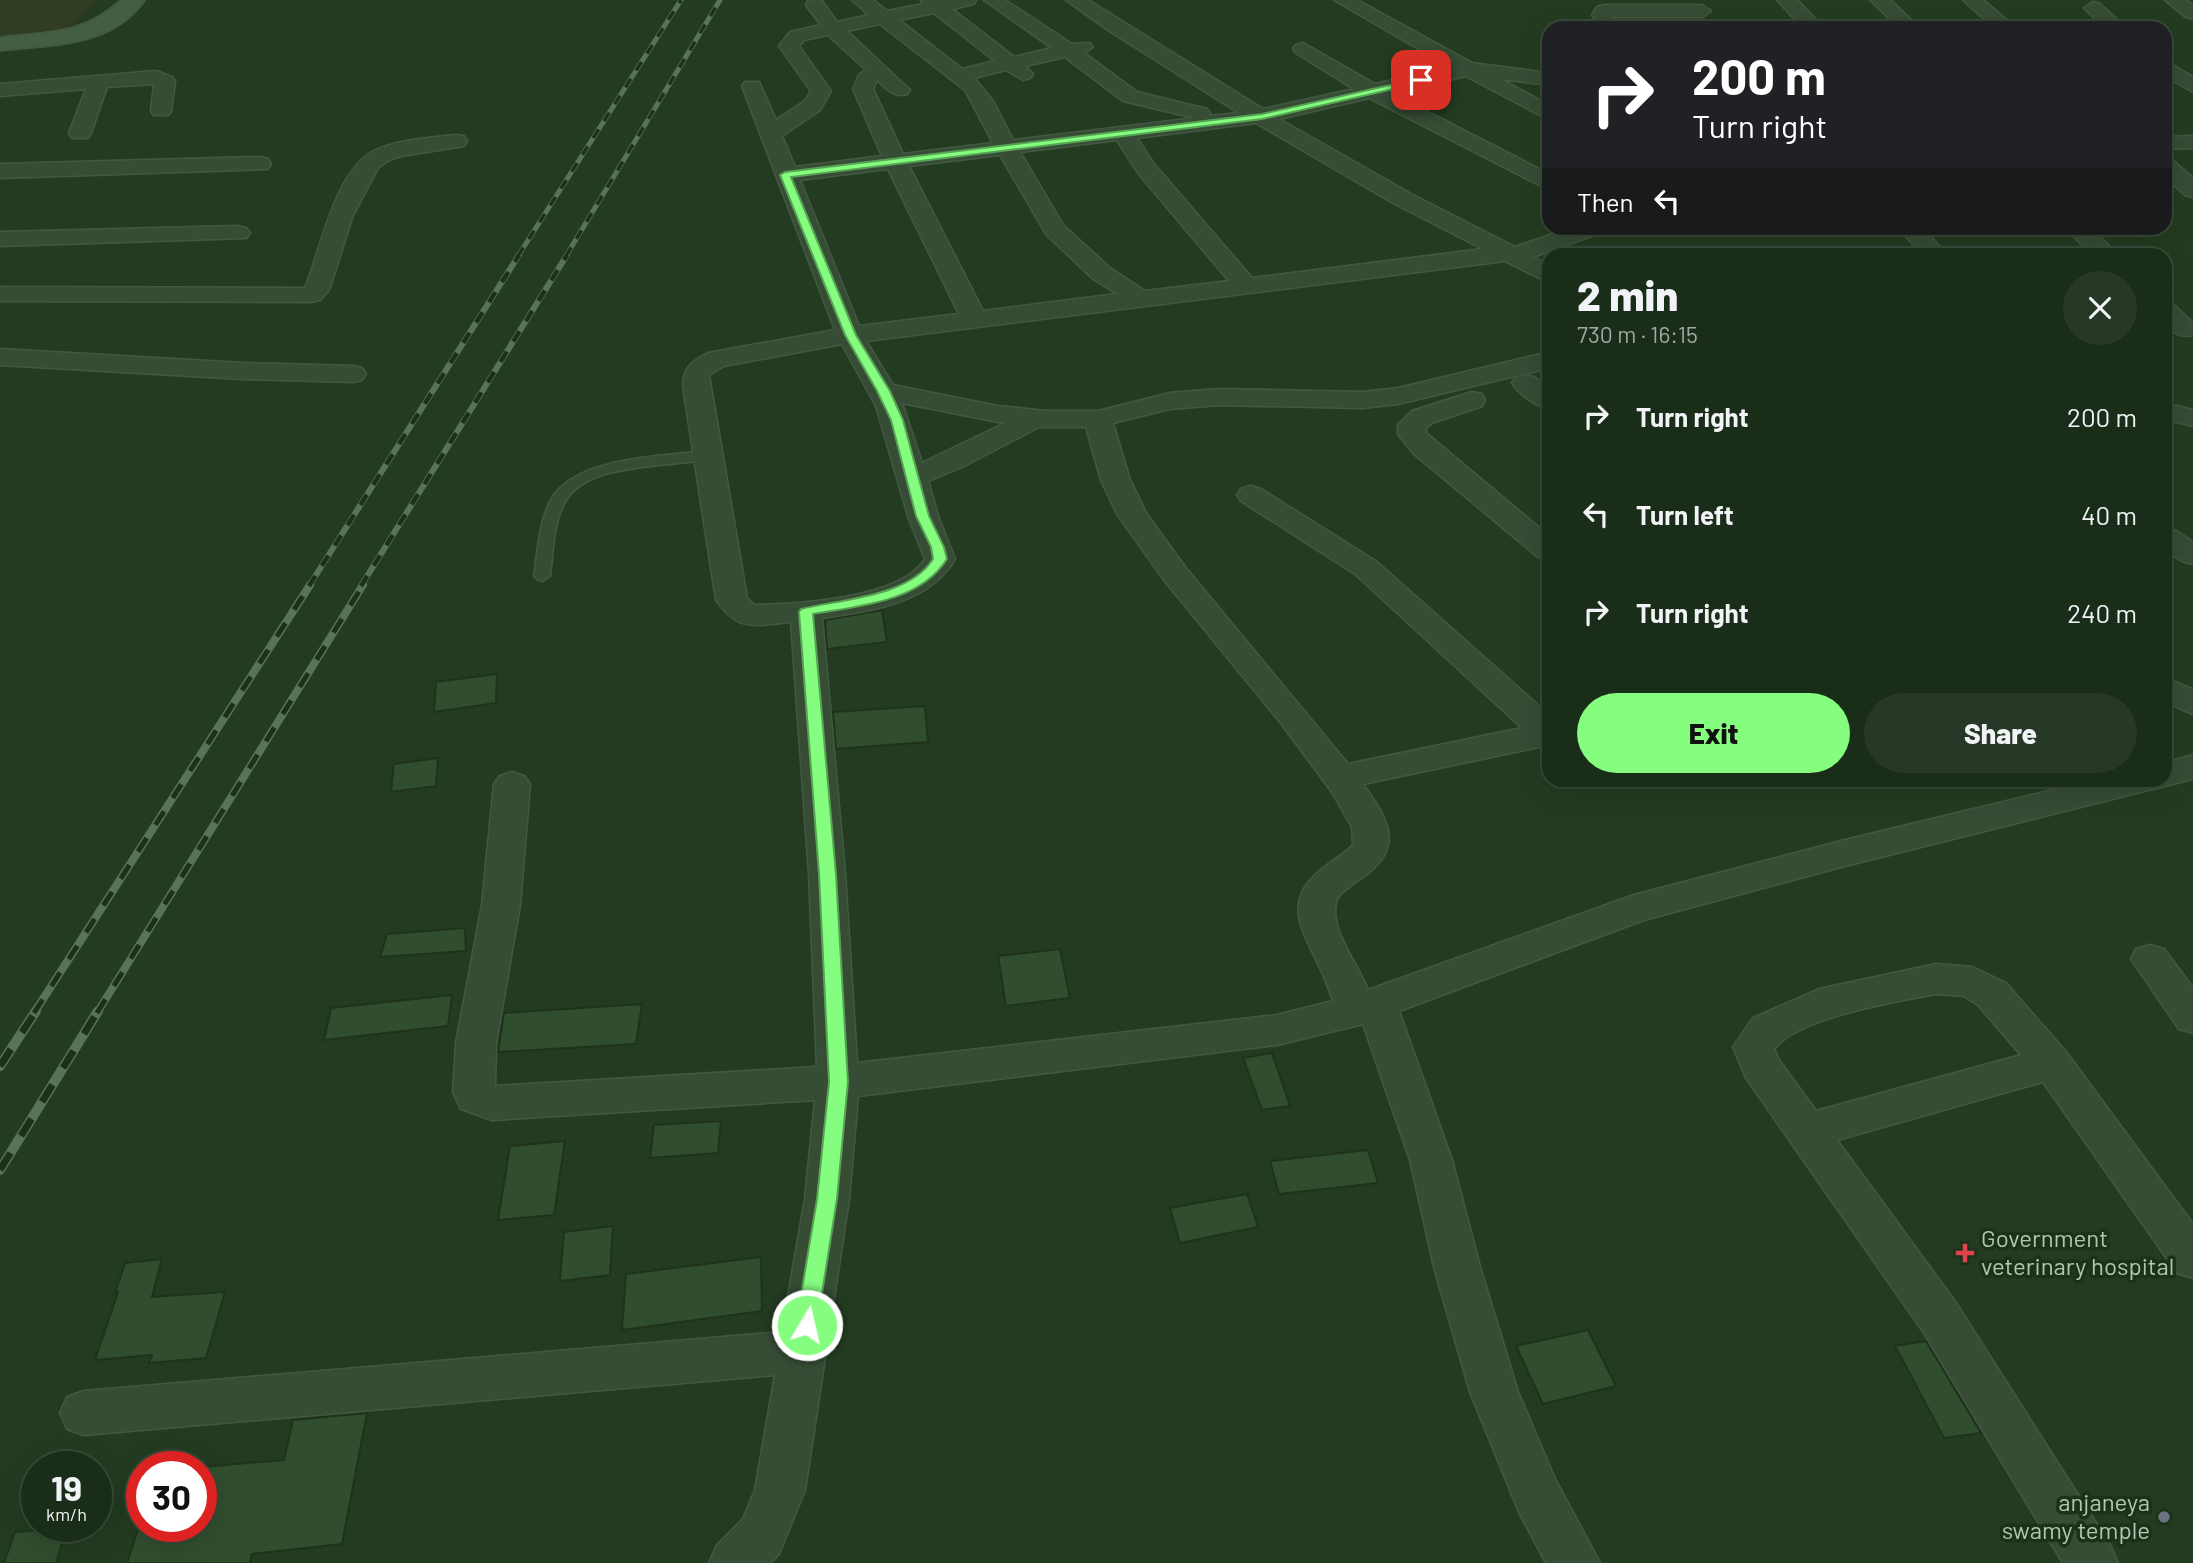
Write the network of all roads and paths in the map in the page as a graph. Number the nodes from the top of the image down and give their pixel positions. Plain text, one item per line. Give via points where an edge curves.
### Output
1 (134, 0) edge
2 (861, 0) edge
3 (967, 0) edge
4 (993, 0) edge
5 (1075, 0) edge
6 (1343, 0) edge
7 (1786, 0) edge
8 (1880, 0) edge
9 (1972, 0) edge
10 (934, 3) edge
11 (815, 5) dead end
12 (1696, 6) edge
13 (2093, 8) dead end
14 (886, 19) junction
15 (1605, 21) edge
16 (1710, 21) edge
17 (1807, 21) edge
18 (1902, 21) edge
19 (1998, 21) edge
20 (2108, 21) edge
21 (834, 30) junction
22 (1131, 37) junction
23 (0, 44) edge
24 (1303, 49) dead end
25 (1068, 50) junction
26 (2193, 63) edge
27 (1011, 64) junction
28 (2172, 65) edge
29 (1470, 69) junction
30 (881, 71) junction
31 (2172, 71) edge
32 (960, 75) junction
33 (1542, 78) edge
34 (99, 82) junction
35 (1032, 82) dead end
36 (752, 86) dead end
37 (2193, 86) edge
38 (0, 90) edge
39 (900, 90) dead end
40 (1372, 91) junction
41 (1542, 110) edge
42 (161, 111) dead end
43 (1262, 116) junction
44 (1219, 121) junction
45 (1122, 132) junction
46 (80, 133) dead end
47 (770, 136) junction
48 (456, 141) dead end
49 (2193, 142) edge
50 (2172, 144) edge
51 (1006, 147) junction
52 (895, 161) junction
53 (260, 164) dead end
54 (0, 172) edge
55 (2172, 172) edge
56 (785, 175) junction
57 (1542, 179) edge
58 (2193, 190) edge
59 (238, 233) dead end
60 (1570, 235) edge
61 (2085, 235) edge
62 (0, 239) edge
63 (2099, 248) edge
64 (1512, 254) junction
65 (1542, 272) edge
66 (1247, 287) junction
67 (0, 294) edge
68 (1140, 299) junction
69 (974, 319) junction
70 (850, 335) junction
71 (0, 358) edge
72 (1542, 362) edge
73 (353, 374) dead end
74 (1537, 379) edge
75 (884, 391) junction
76 (2172, 413) edge
77 (1035, 418) junction
78 (2193, 418) edge
79 (1098, 419) junction
80 (708, 456) junction
81 (914, 477) junction
82 (1251, 495) dead end
83 (2172, 542) edge
84 (1542, 545) edge
85 (2193, 555) edge
86 (542, 576) dead end
87 (806, 612) junction
88 (2172, 692) edge
89 (2193, 703) edge
90 (1542, 728) edge
91 (1542, 735) edge
92 (2193, 767) edge
93 (2172, 773) edge
94 (1339, 777) junction
95 (512, 784) dead end
96 (2116, 787) edge
97 (2150, 959) dead end
98 (1366, 1007) junction
99 (2193, 1017) edge
100 (2052, 1063) junction
101 (838, 1082) junction
102 (1807, 1131) junction
103 (2186, 1238) edge
104 (802, 1351) junction
105 (84, 1413) dead end
106 (735, 1563) edge
107 (1574, 1563) edge
108 (2092, 1563) edge

1 - 23 street via 96,30
2 - 14 street
3 - 10 street
4 - 25 street
5 - 22 street
6 - 29 street
7 - 17 street
8 - 18 street
9 - 19 street
10 - 14 street
10 - 27 street
11 - 21 street
12 - 15 street via 1604,11
12 - 16 street
13 - 20 street
14 - 21 street
14 - 32 street
21 - 30 street
21 - 47 street via 791,41 789,46 821,91 812,108 778,126
22 - 25 street
22 - 43 street
24 - 40 street
25 - 27 street
25 - 44 street via 1137,101 1194,111
26 - 28 street
27 - 32 street
27 - 35 street
29 - 33 street
29 - 40 street
29 - 41 street
30 - 39 street
30 - 52 street via 868,76 863,89
31 - 37 street
32 - 51 street via 983,101
34 - 38 street
34 - 42 street via 162,78
34 - 46 street
36 - 47 street
40 - 43 street
40 - 57 street
43 - 44 street
43 - 64 street via 1416,206
44 - 45 street
45 - 51 street
45 - 66 street
47 - 56 street
48 - 67 street via 382,154 369,162 340,219 317,290 311,295
49 - 50 street
51 - 52 street
51 - 68 street via 1054,229 1101,273
52 - 56 street
52 - 69 street
53 - 54 street
55 - 58 street
56 - 70 street
59 - 62 street
60 - 64 street
61 - 63 street
64 - 65 street
64 - 66 street
66 - 68 street
68 - 69 street
69 - 70 street
70 - 75 street
70 - 80 street via 704,365 696,374 695,386
71 - 73 street
72 - 79 street via 1398,396 1362,400 1206,398 1170,401
74 - 84 street via 1422,417 1412,425 1412,434
75 - 77 street
75 - 81 street
76 - 78 street
77 - 79 street
77 - 81 street
79 - 94 street via 1111,469 1131,512
80 - 86 lane via 611,470 570,485 558,500
80 - 87 street via 732,600 746,615
81 - 87 street via 922,516 938,547 940,559 931,573 892,593
82 - 90 street via 1366,568
83 - 85 street
87 - 101 street
88 - 89 street
91 - 94 street
92 - 93 street
94 - 98 street via 1361,807 1374,842 1370,852 1320,893 1315,909 1340,970
95 - 101 street via 501,905 476,1043 476,1097 492,1103
96 - 98 street via 1634,909
97 - 99 street
98 - 101 street via 1277,1030
98 - 107 street via 1431,1160 1494,1391 1537,1495
100 - 102 street
100 - 102 street via 1992,994 1972,982 1936,979 1833,1000 1767,1029 1753,1047 1761,1067
100 - 103 street
101 - 104 street via 827,1199
102 - 108 street via 1940,1318
104 - 105 street
104 - 106 street via 780,1490 761,1536

